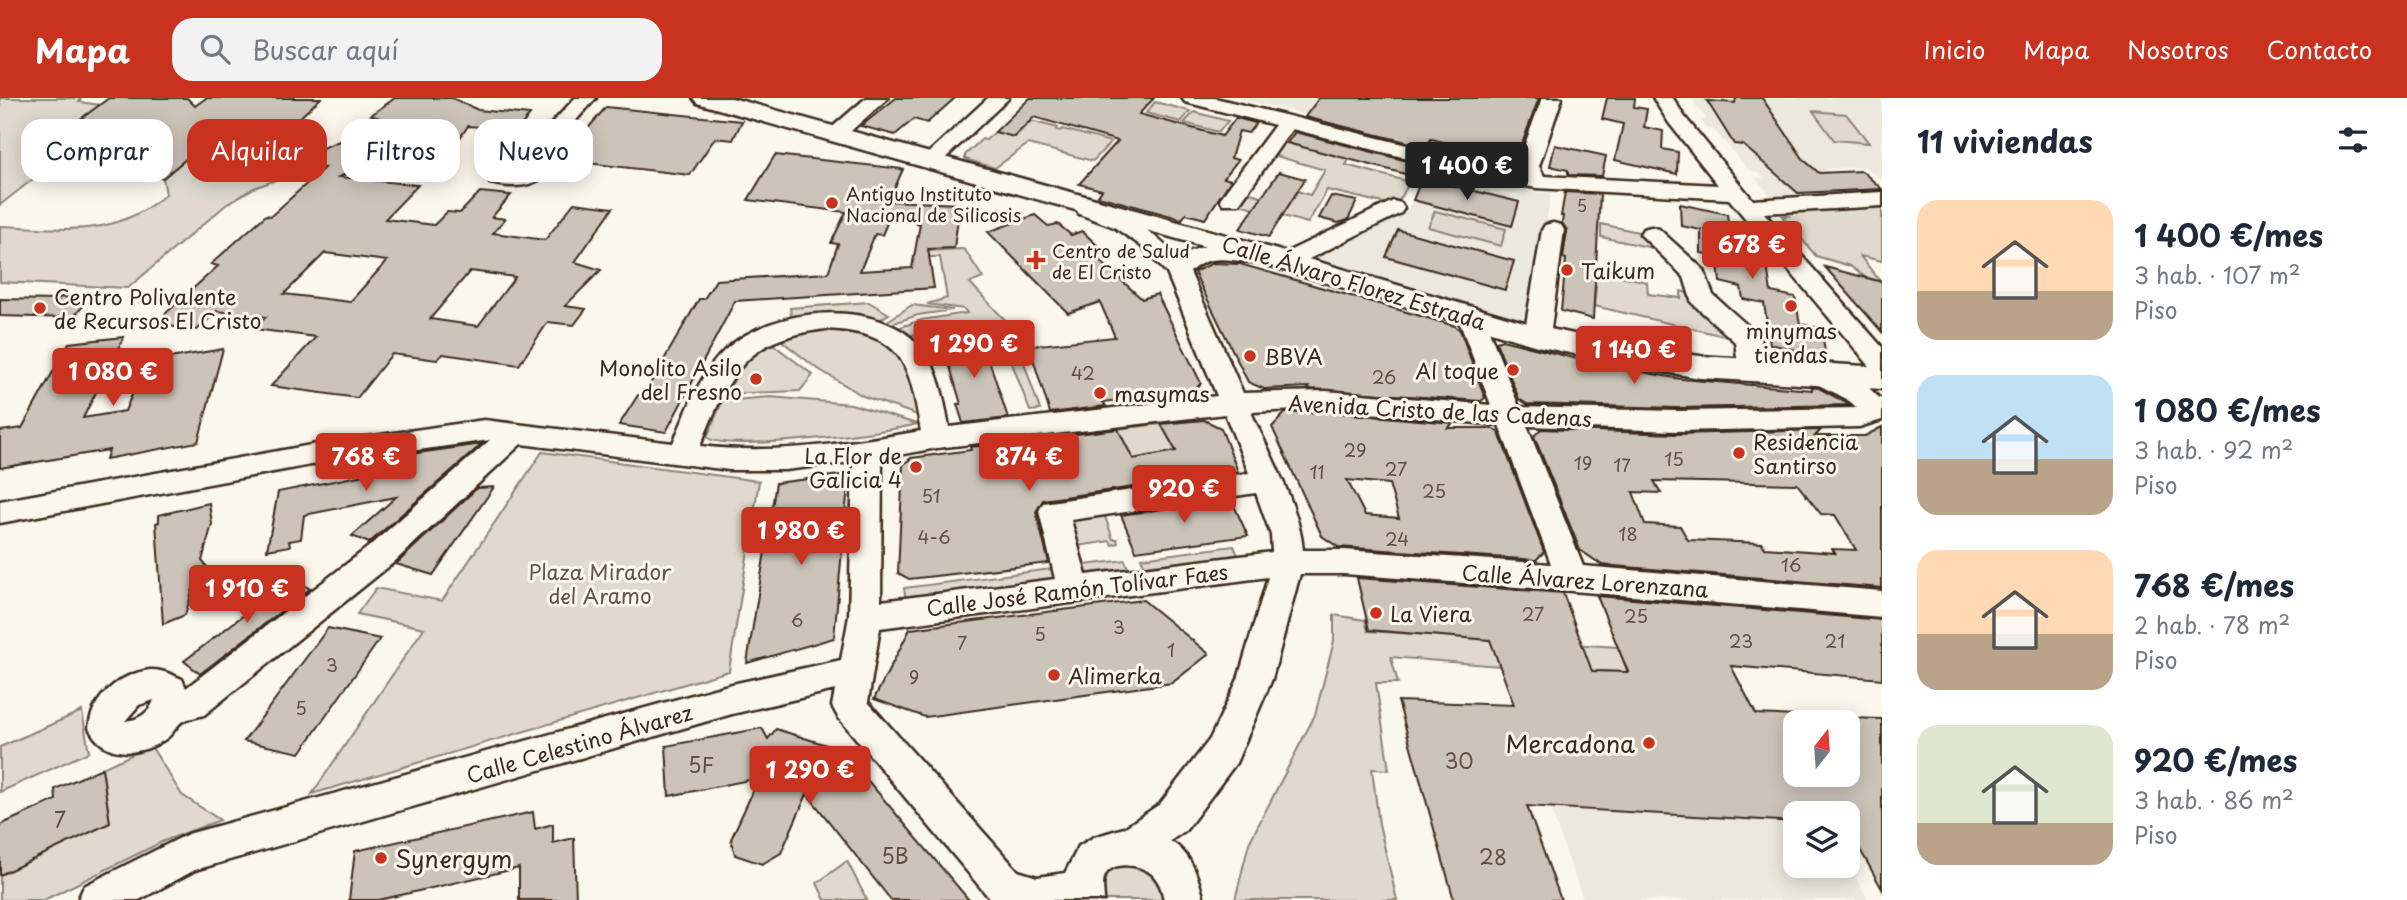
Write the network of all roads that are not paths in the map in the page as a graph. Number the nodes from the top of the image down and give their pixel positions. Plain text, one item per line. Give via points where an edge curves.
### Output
1 (586, 98) edge
2 (705, 98) edge
3 (878, 98) edge
4 (999, 98) edge
5 (1192, 98) edge
6 (1552, 98) edge
7 (1663, 98) edge
8 (567, 119) edge
9 (1287, 122) junction
10 (836, 134) junction
11 (931, 161) junction
12 (1536, 182) junction
13 (1051, 195) junction
14 (1231, 199) dead end
15 (1882, 199) edge
16 (1742, 200) junction
17 (1393, 208) dead end
18 (1553, 230) dead end
19 (1651, 234) dead end
20 (1276, 260) junction
21 (1178, 271) junction
22 (1471, 318) junction
23 (1537, 336) junction
24 (1882, 364) edge
25 (1752, 372) junction
26 (1823, 377) junction
27 (1882, 379) edge
28 (1235, 403) junction
29 (1878, 410) edge
30 (1508, 416) junction
31 (516, 433) junction
32 (937, 438) junction
33 (868, 450) junction
34 (682, 455) junction
35 (1267, 481) junction
36 (0, 512) edge
37 (1288, 562) junction
38 (1572, 578) junction
39 (1074, 591) junction
40 (1882, 604) edge
41 (864, 616) junction
42 (855, 671) junction
43 (171, 709) dead end
44 (1173, 817) junction
45 (1132, 845) junction
46 (1182, 889) edge
47 (1004, 893) edge
48 (1080, 897) edge
49 (98, 900) edge

1 - 8 street
2 - 10 main road, Calle Álvaro Florez Estrada
3 - 10 street
4 - 11 street
5 - 9 street
6 - 12 street via 1528,166
7 - 16 street
9 - 12 street
9 - 14 street
10 - 11 main road, Calle Álvaro Florez Estrada
11 - 13 main road, Calle Álvaro Florez Estrada
12 - 16 street
13 - 20 main road, Calle Álvaro Florez Estrada
13 - 21 street via 1122,222 1149,240
15 - 16 street
16 - 24 street
17 - 20 street via 1299,255
18 - 23 street
19 - 25 street via 1696,275 1702,298 1747,340
20 - 21 street via 1235,251 1206,253 1188,259
20 - 22 main road, Calle Álvaro Florez Estrada
21 - 28 street
22 - 23 main road, Calle Álvaro Florez Estrada
22 - 30 street
23 - 25 main road, Calle Álvaro Florez Estrada via 1630,356
25 - 26 main road, Calle Álvaro Florez Estrada
26 - 27 main road, Calle Álvaro Florez Estrada
26 - 29 street via 1863,394
28 - 30 street, Avenida Cristo de las Cadenas via 1326,400
28 - 32 street, Avenida Cristo de las Cadenas
28 - 35 street
29 - 30 street, Avenida Cristo de las Cadenas via 1839,418 1676,421
30 - 38 street
31 - 34 street, Avenida Cristo de las Cadenas
31 - 36 street, Avenida Cristo de las Cadenas via 449,433
31 - 43 street via 383,554 192,704
32 - 33 street, Avenida Cristo de las Cadenas
32 - 34 street via 921,370 908,348 866,326 817,321 781,327 734,356 709,396
33 - 34 street, Avenida Cristo de las Cadenas via 785,460
33 - 41 street
35 - 37 street via 1286,536
35 - 39 street via 1054,511
37 - 38 street, Calle Álvarez Lorenzana
37 - 39 street, Calle José Ramón Tolívar Faes
37 - 44 street via 1255,679 1223,751
38 - 40 street, Calle Álvarez Lorenzana
39 - 41 street, Calle José Ramón Tolívar Faes
41 - 42 street
42 - 47 street via 850,706
42 - 49 street, Calle Celestino Álvarez via 732,699 188,853
44 - 45 street
44 - 46 street
45 - 46 street via 1146,848
45 - 48 street via 1112,847 1095,858 1087,868
47 - 48 street

